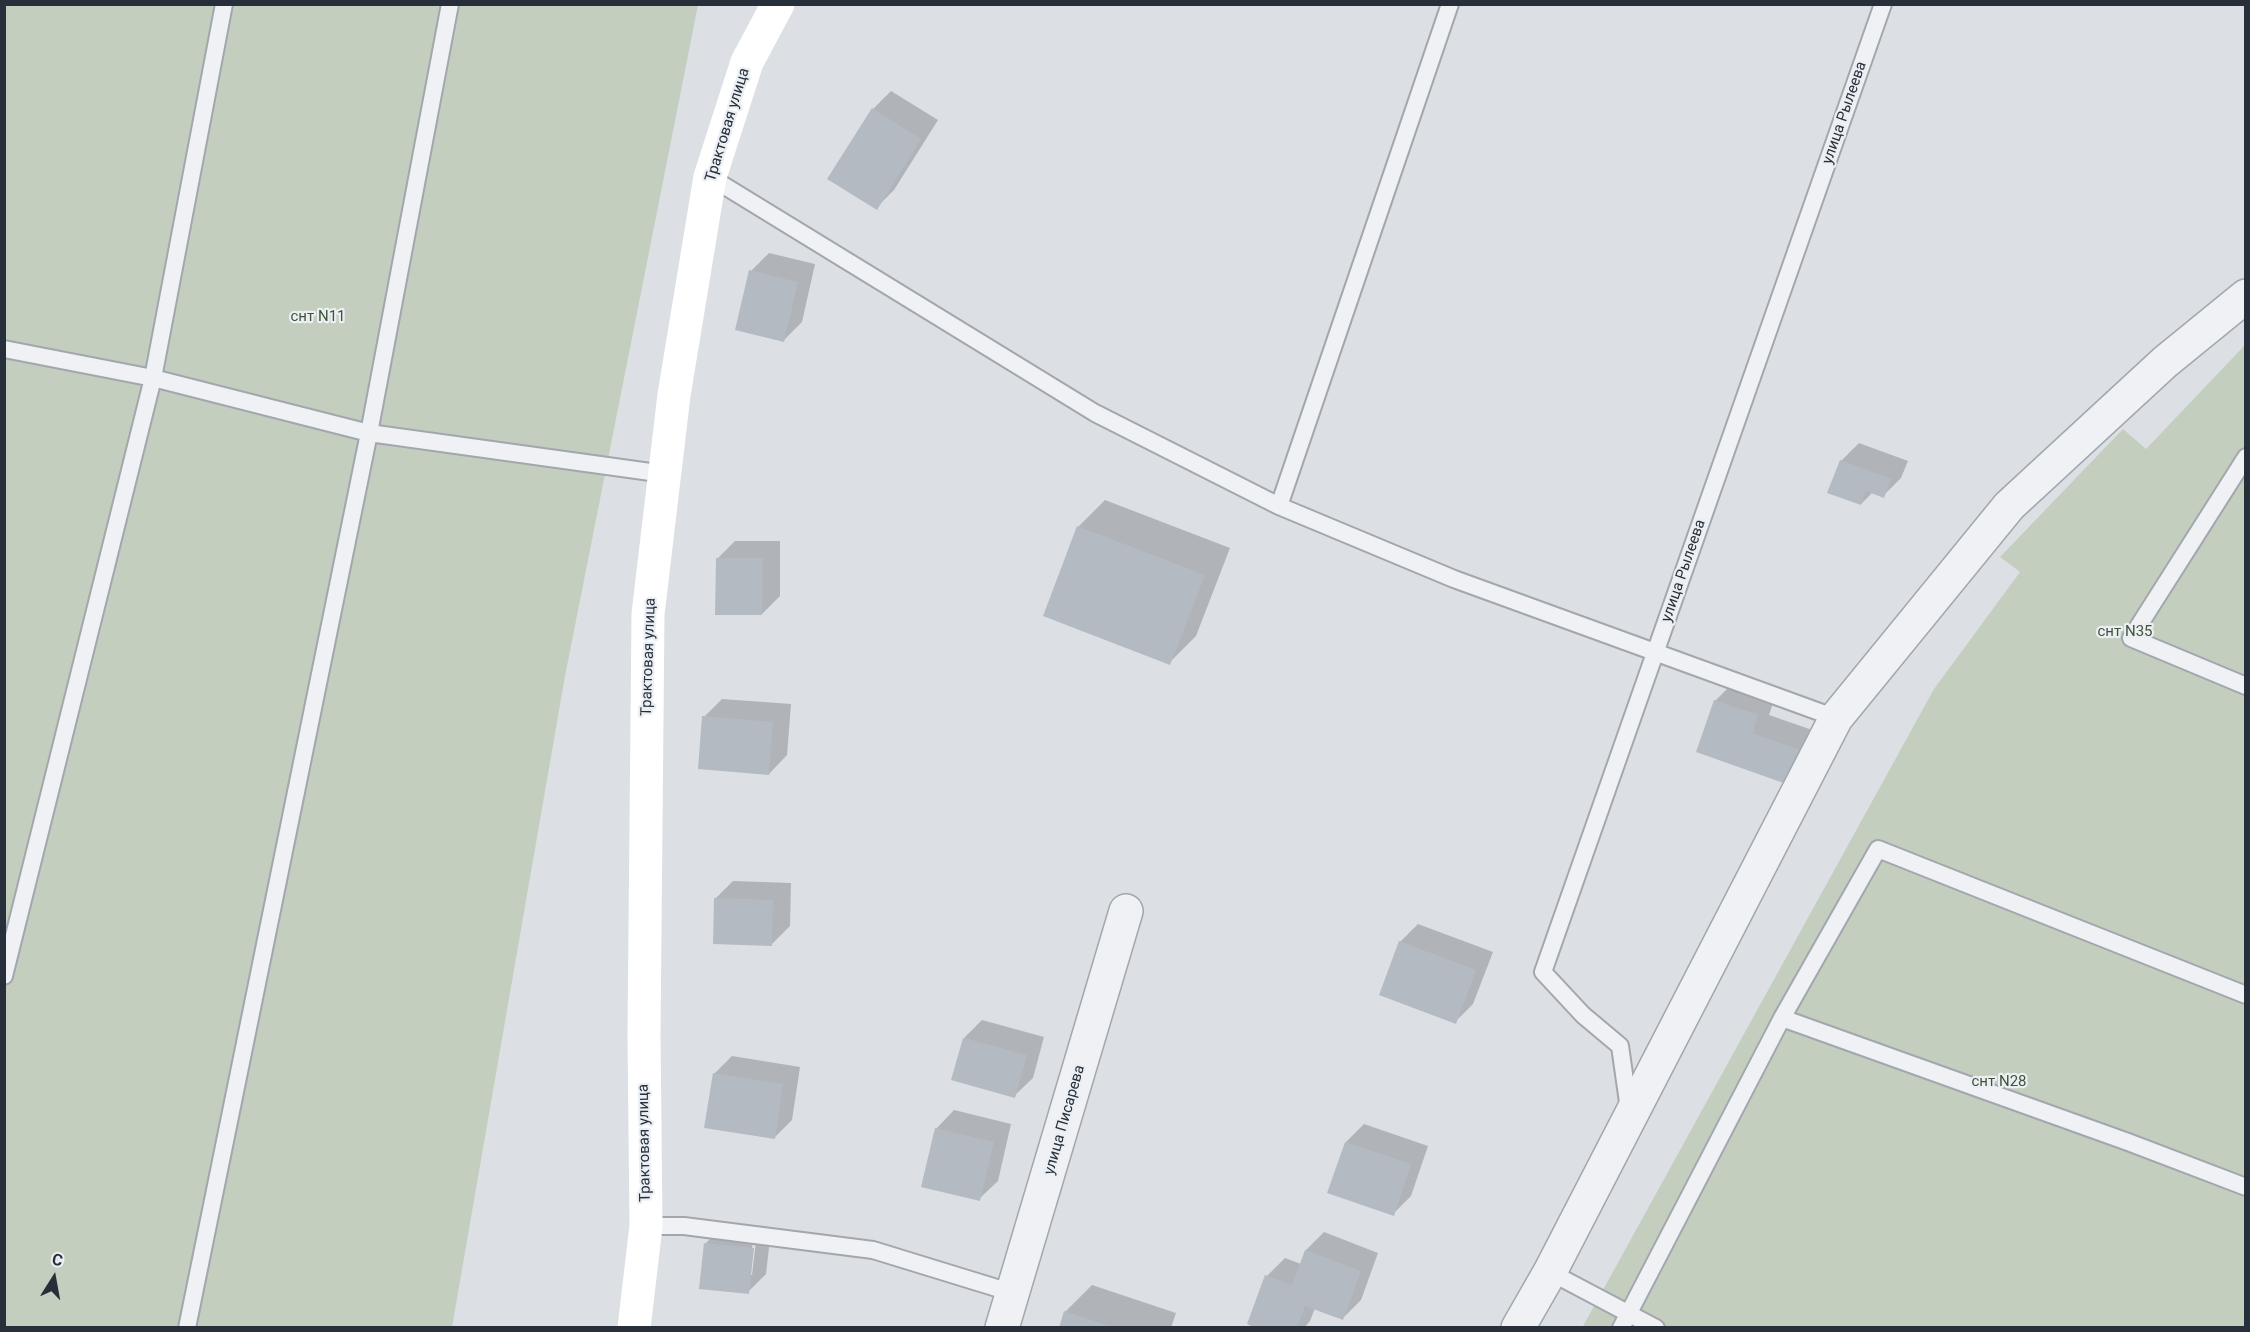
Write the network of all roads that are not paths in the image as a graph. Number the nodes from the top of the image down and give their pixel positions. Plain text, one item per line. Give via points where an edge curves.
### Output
1 (224, 4) edge
2 (450, 4) edge
3 (778, 4) edge
4 (1450, 4) edge
5 (1883, 4) edge
6 (710, 177) junction
7 (2246, 296) edge
8 (4, 349) edge
9 (153, 378) junction
10 (369, 434) junction
11 (2246, 457) edge
12 (665, 474) junction
13 (1279, 506) junction
14 (1655, 652) junction
15 (2246, 686) edge
16 (1836, 718) junction
17 (1126, 912) dead end
18 (4, 976) edge
19 (2246, 995) edge
20 (1782, 1018) junction
21 (1630, 1114) junction
22 (2246, 1187) edge
23 (646, 1226) junction
24 (1550, 1272) junction
25 (1013, 1293) junction
26 (1625, 1321) edge
27 (187, 1328) edge
28 (634, 1328) edge
29 (1002, 1328) edge
30 (1518, 1328) edge
31 (1656, 1328) edge

1 - 9 lane
2 - 10 lane
3 - 6 street, Трактовая улица via 747,62
4 - 13 lane
5 - 14 lane, улица Рылеева
6 - 12 street, Трактовая улица
6 - 13 lane via 1095,413
7 - 16 street via 2165,362 2009,506
8 - 9 lane
9 - 10 lane
9 - 18 lane
10 - 12 lane
10 - 27 lane
11 - 15 lane via 2131,638
12 - 23 street, Трактовая улица via 648,614
13 - 14 lane via 1454,579
14 - 16 lane
14 - 21 lane, улица Рылеева via 1543,972 1583,1016 1620,1046
16 - 21 street
17 - 25 street, улица Писарева
19 - 20 lane via 1878,849
20 - 22 lane
20 - 26 lane
21 - 24 street
23 - 25 lane via 684,1226 873,1250
23 - 28 street, Трактовая улица
24 - 26 lane
24 - 30 street
25 - 29 street, улица Писарева
26 - 31 lane

